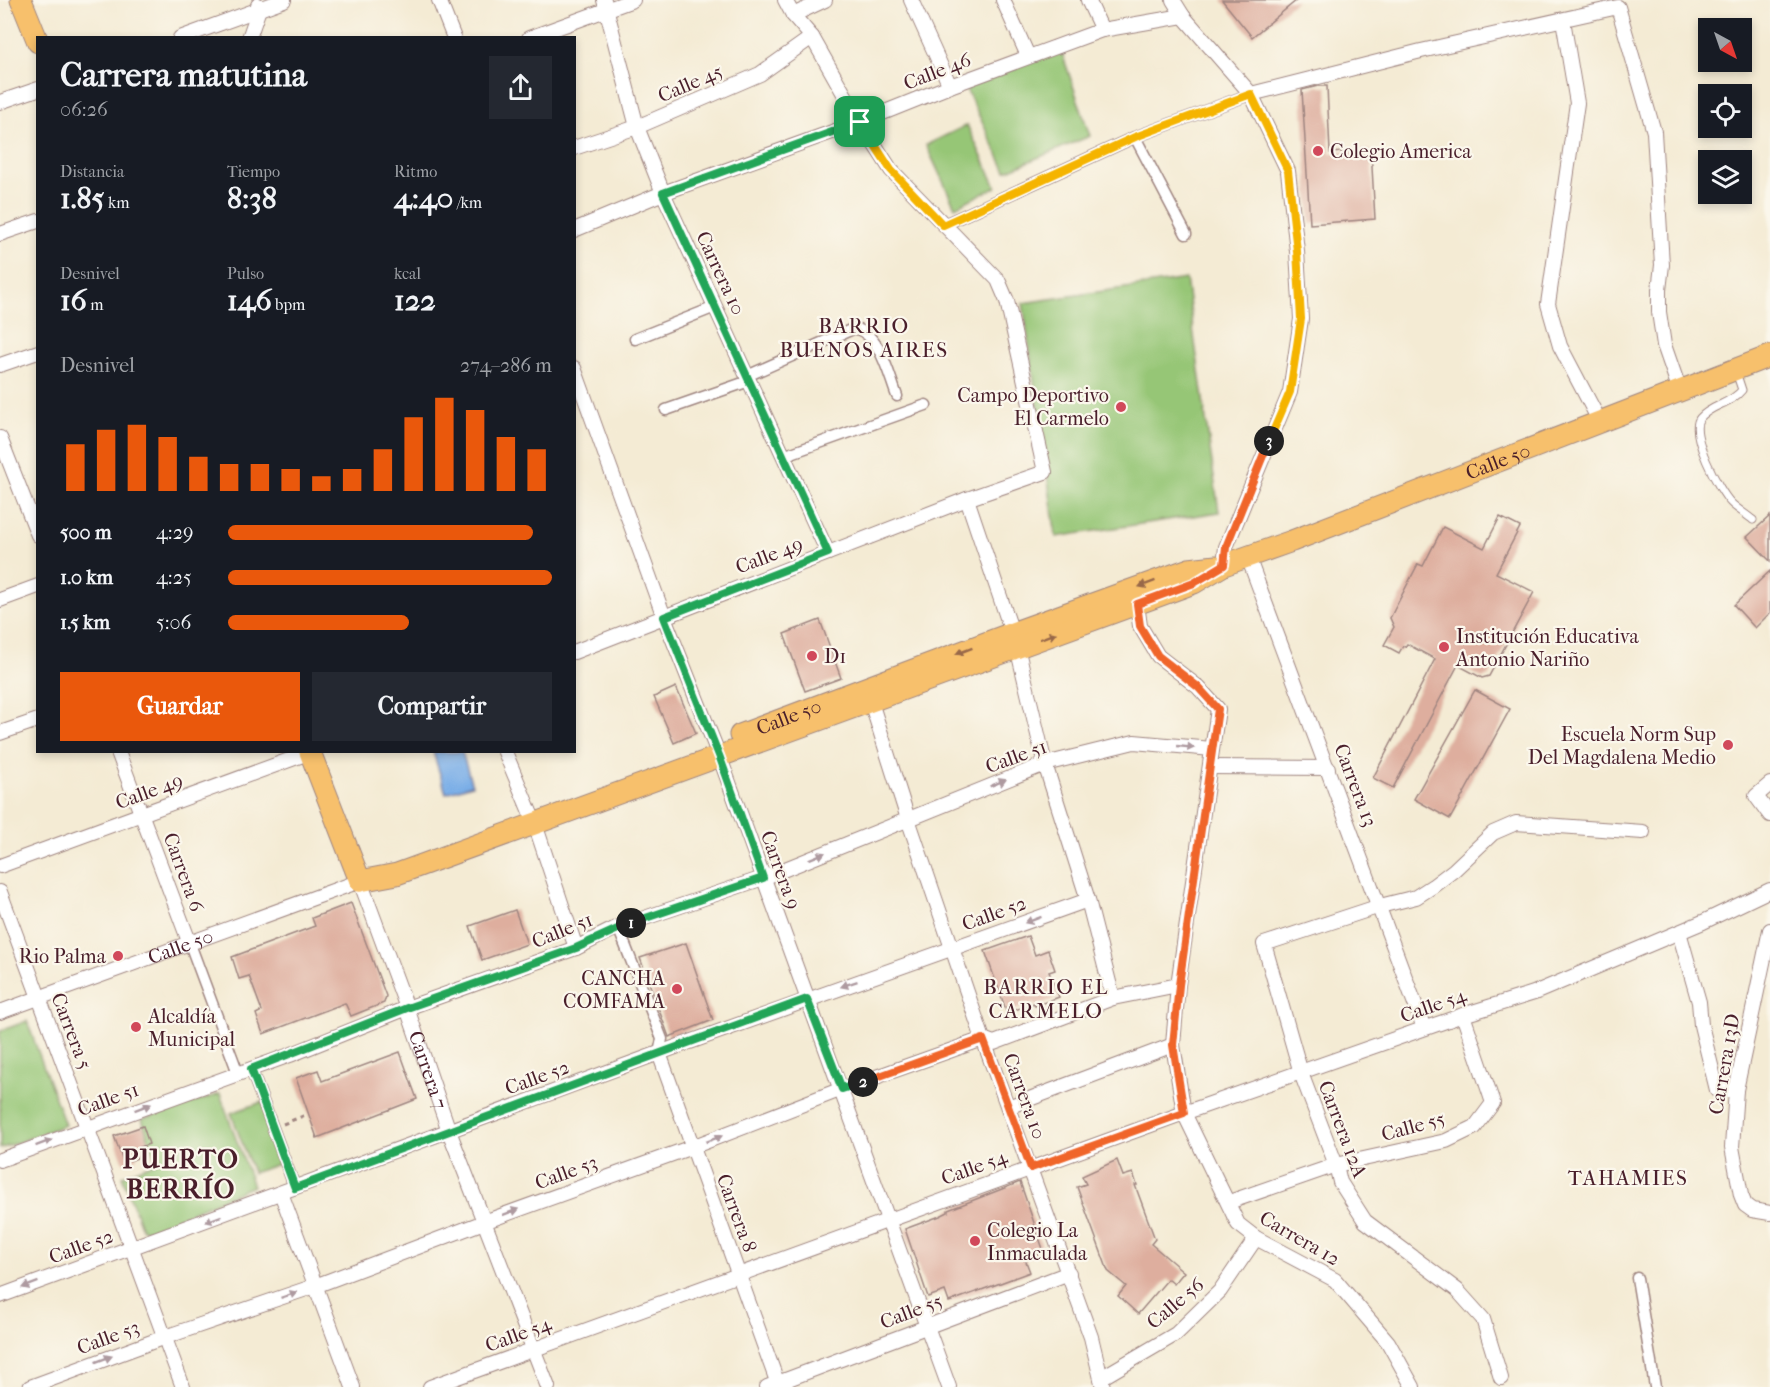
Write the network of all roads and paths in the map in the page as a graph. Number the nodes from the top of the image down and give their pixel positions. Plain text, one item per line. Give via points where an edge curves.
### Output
1 (21, 0) edge
2 (284, 0) edge
3 (439, 0) edge
4 (633, 0) edge
5 (785, 0) edge
6 (825, 0) edge
7 (910, 0) edge
8 (1003, 0) edge
9 (1089, 0) edge
10 (1173, 0) edge
11 (258, 5) edge
12 (606, 5) edge
13 (793, 15) junction
14 (1183, 16) junction
15 (1563, 20) junction
16 (1102, 30) junction
17 (185, 36) edge
18 (250, 36) edge
19 (453, 36) edge
20 (534, 36) edge
21 (36, 37) edge
22 (812, 37) junction
23 (1028, 56) junction
24 (950, 86) junction
25 (36, 90) edge
26 (1251, 94) junction
27 (0, 102) edge
28 (860, 122) junction
29 (637, 127) junction
30 (1135, 137) junction
31 (576, 147) edge
32 (663, 193) junction
33 (36, 221) edge
34 (943, 225) junction
35 (576, 229) edge
36 (0, 234) edge
37 (1186, 234) dead end
38 (715, 308) junction
39 (635, 339) dead end
40 (36, 353) edge
41 (1770, 356) edge
42 (0, 365) edge
43 (1735, 370) junction
44 (576, 374) edge
45 (748, 379) junction
46 (1680, 391) junction
47 (897, 396) dead end
48 (926, 405) dead end
49 (666, 410) dead end
50 (1600, 422) junction
51 (0, 438) edge
52 (783, 456) junction
53 (967, 499) junction
54 (1753, 520) dead end
55 (36, 530) edge
56 (828, 553) junction
57 (1248, 557) junction
58 (1224, 565) junction
59 (36, 587) edge
60 (0, 600) edge
61 (1137, 604) junction
62 (664, 617) junction
63 (1014, 640) junction
64 (576, 651) edge
65 (871, 702) junction
66 (36, 721) edge
67 (0, 733) edge
68 (1212, 749) junction
69 (717, 751) junction
70 (118, 753) edge
71 (307, 753) edge
72 (310, 753) edge
73 (506, 753) edge
74 (1045, 764) junction
75 (1210, 767) junction
76 (1328, 768) junction
77 (1770, 784) edge
78 (142, 814) junction
79 (1770, 815) edge
80 (532, 818) junction
81 (908, 819) junction
82 (1643, 832) dead end
83 (0, 866) edge
84 (763, 878) junction
85 (360, 881) junction
86 (1770, 890) edge
87 (0, 891) edge
88 (1088, 900) junction
89 (1380, 906) junction
90 (618, 927) junction
91 (1770, 930) edge
92 (1679, 932) junction
93 (190, 944) junction
94 (576, 948) junction
95 (953, 948) junction
96 (1179, 985) junction
97 (39, 998) junction
98 (1113, 998) junction
99 (807, 999) junction
100 (407, 1008) junction
101 (0, 1012) edge
102 (1463, 1015) junction
103 (1424, 1028) junction
104 (983, 1039) junction
105 (1173, 1045) junction
106 (659, 1053) junction
107 (245, 1071) junction
108 (1301, 1072) junction
109 (842, 1089) junction
110 (1736, 1090) junction
111 (1008, 1107) junction
112 (1184, 1113) junction
113 (308, 1114) dead end
114 (279, 1125) dead end
115 (87, 1127) junction
116 (449, 1131) junction
117 (692, 1147) junction
118 (0, 1160) edge
119 (1336, 1165) junction
120 (1031, 1168) junction
121 (295, 1188) junction
122 (281, 1193) junction
123 (1228, 1202) junction
124 (1770, 1213) edge
125 (889, 1218) junction
126 (484, 1222) junction
127 (1256, 1238) junction
128 (132, 1249) junction
129 (1069, 1273) junction
130 (739, 1275) junction
131 (1636, 1278) dead end
132 (315, 1286) junction
133 (0, 1296) edge
134 (926, 1326) junction
135 (165, 1337) junction
136 (533, 1349) junction
137 (1501, 1378) dead end
138 (1102, 1382) edge
139 (774, 1386) edge
140 (30, 1387) edge
141 (183, 1387) edge
142 (352, 1387) edge
143 (430, 1387) edge
144 (548, 1387) edge
145 (949, 1387) edge
146 (1413, 1387) edge
147 (1655, 1387) edge

1 - 21 main road
2 - 11 street
3 - 19 street
4 - 12 street
5 - 13 street
6 - 13 street
7 - 24 street
8 - 23 street
9 - 16 street
10 - 14 street
11 - 17 street
11 - 18 street
12 - 20 street
12 - 29 street, Carrera 10
13 - 22 street
14 - 16 street, Calle 46
14 - 26 street
15 - 26 street
15 - 46 street via 1618,7 1654,132 1662,265 1659,312 1664,345
15 - 50 street via 1577,103 1548,304 1560,346
16 - 23 street, Calle 46
22 - 28 street
22 - 29 street, Calle 45 via 760,74
23 - 24 street, Calle 46
24 - 28 street, Calle 46
25 - 27 street
26 - 30 street
26 - 58 street via 1288,171 1301,319 1290,392 1226,547
28 - 32 street, Calle 46
28 - 34 street via 891,170
29 - 31 street, Calle 45
29 - 32 street, Carrera 10
30 - 34 street
30 - 37 street
32 - 35 street, Calle 46
32 - 38 street, Carrera 10
33 - 36 street
34 - 53 street, Calle 49 via 998,280 1007,301 1045,472
38 - 39 street
38 - 45 street, Carrera 10
40 - 42 street
41 - 43 main road, Calle 50
43 - 46 main road, Calle 50
43 - 54 lane via 1742,390 1698,420 1696,430 1714,481 1731,503
44 - 62 street, Carrera 9
45 - 47 street via 855,328 874,341
45 - 49 street
45 - 52 street, Carrera 10
46 - 50 main road, Calle 50
48 - 52 street
50 - 57 main road, Calle 50
51 - 55 street
52 - 56 street, Carrera 10
53 - 56 street, Calle 49
53 - 63 street
56 - 62 street, Calle 49
57 - 58 main road, Calle 50
57 - 76 street, Carrera 13
58 - 61 main road, Calle 50 via 1194,583
58 -> 63 main road, Calle 50 via 1189,569
59 - 60 street
63 -> 61 main road, Calle 50
61 - 68 street, Carrera 12 via 1140,626 1158,656 1198,687 1218,709
62 - 64 street, Calle 49
62 - 69 street, Carrera 9
63 - 65 main road, Calle 50
63 -> 69 main road, Calle 50
63 - 74 street
65 - 69 main road, Calle 50
65 - 81 street
66 - 67 street
74 -> 68 street, Calle 51 via 1134,742
68 - 75 street, Carrera 12
69 - 80 main road, Calle 50
69 - 84 street, Carrera 9
70 - 78 street, Carrera 6
71 - 78 street, Calle 49
72 - 85 main road, Carrera 7
73 - 80 street
81 -> 74 street, Calle 51
74 - 88 street
75 - 76 street
75 - 96 street, Carrera 12
76 - 89 street, Carrera 13
77 - 79 street via 1756,796
78 - 83 street, Calle 49
78 - 93 street, Carrera 6
80 - 85 main road, Calle 50 via 397,874
80 - 94 street
84 -> 81 street, Calle 51
81 - 95 street, Carrera 10
82 - 89 street via 1516,823 1493,833 1416,897
84 - 90 street, Calle 51
84 - 99 street, Carrera 9
85 - 93 street, Calle 50
85 - 100 street, Carrera 7
86 - 92 street, Calle 54
87 - 97 street, Carrera 5
88 -> 95 street, Calle 52
88 - 98 street
89 - 103 street, Carrera 13
89 - 108 street, Carrera 12A via 1264,944
90 - 94 street, Calle 51
90 - 106 street via 662,1039
91 - 110 street, Carrera 13D
92 - 102 street, Calle 54 via 1534,993
92 - 110 street via 1699,1002 1717,1090
93 - 97 street, Calle 50
93 - 107 street, Carrera 6
94 - 100 street, Calle 51
95 -> 99 street, Calle 52
95 - 104 street, Carrera 10
96 - 98 street, Calle 53
96 - 105 street, Carrera 12
97 - 101 street, Calle 50
97 - 115 street, Carrera 5
98 - 104 street, Calle 53 via 994,1043
99 - 106 street, Calle 52
99 - 109 street, Carrera 9
100 - 107 street, Calle 51
100 - 116 street, Carrera 7
102 - 103 street, Calle 54
102 - 119 street, Calle 55 via 1493,1103 1474,1127 1446,1141
103 - 108 street, Calle 54
104 - 109 street, Calle 53
104 - 111 street, Carrera 10
105 - 111 street
105 - 112 street, Carrera 12
106 - 116 street, Calle 52
106 - 117 street, Carrera 8
115 -> 107 street, Calle 51
107 - 121 street, Carrera 6
108 - 112 street, Calle 54
108 - 119 street, Carrera 12A
117 -> 109 street, Calle 53
109 - 125 street, Carrera 9
110 - 124 street, Carrera 13D via 1732,1148 1741,1195 1752,1210
111 - 120 street, Carrera 10
112 - 120 street, Calle 54
112 - 123 street, Carrera 12
113 - 114 path
118 -> 115 street, Calle 51
115 - 128 street, Carrera 5
116 - 121 street, Calle 52
116 - 126 street, Carrera 7
126 -> 117 street, Calle 53
117 - 130 street, Carrera 8
119 - 123 street, Calle 55
119 - 137 street, Carrera 12A via 1340,1182 1365,1221 1457,1290 1483,1319
120 - 125 street, Calle 54
120 - 129 street, Carrera 10
121 - 122 street, Calle 52
122 -> 128 street, Calle 52
122 - 132 street
123 - 127 street, Carrera 12 via 1238,1224
125 - 130 street, Calle 54
125 - 134 street, Carrera 9
126 - 132 street, Calle 53
126 - 136 street, Carrera 7
127 - 138 street, Calle 56 via 1220,1291 1176,1334
127 - 146 street, Carrera 12 via 1335,1280 1388,1342
128 -> 133 street, Calle 52
128 - 135 street, Carrera 5
129 - 134 street, Calle 55
129 - 138 street, Carrera 10
130 - 136 street, Calle 54
130 - 139 street, Carrera 8
131 - 147 street
135 -> 132 street, Calle 53
132 - 142 street
134 - 139 street, Calle 55
134 - 145 street, Carrera 9
140 -> 135 street, Calle 53
135 - 141 street, Carrera 5
136 - 143 street, Calle 54
136 - 144 street, Carrera 7

